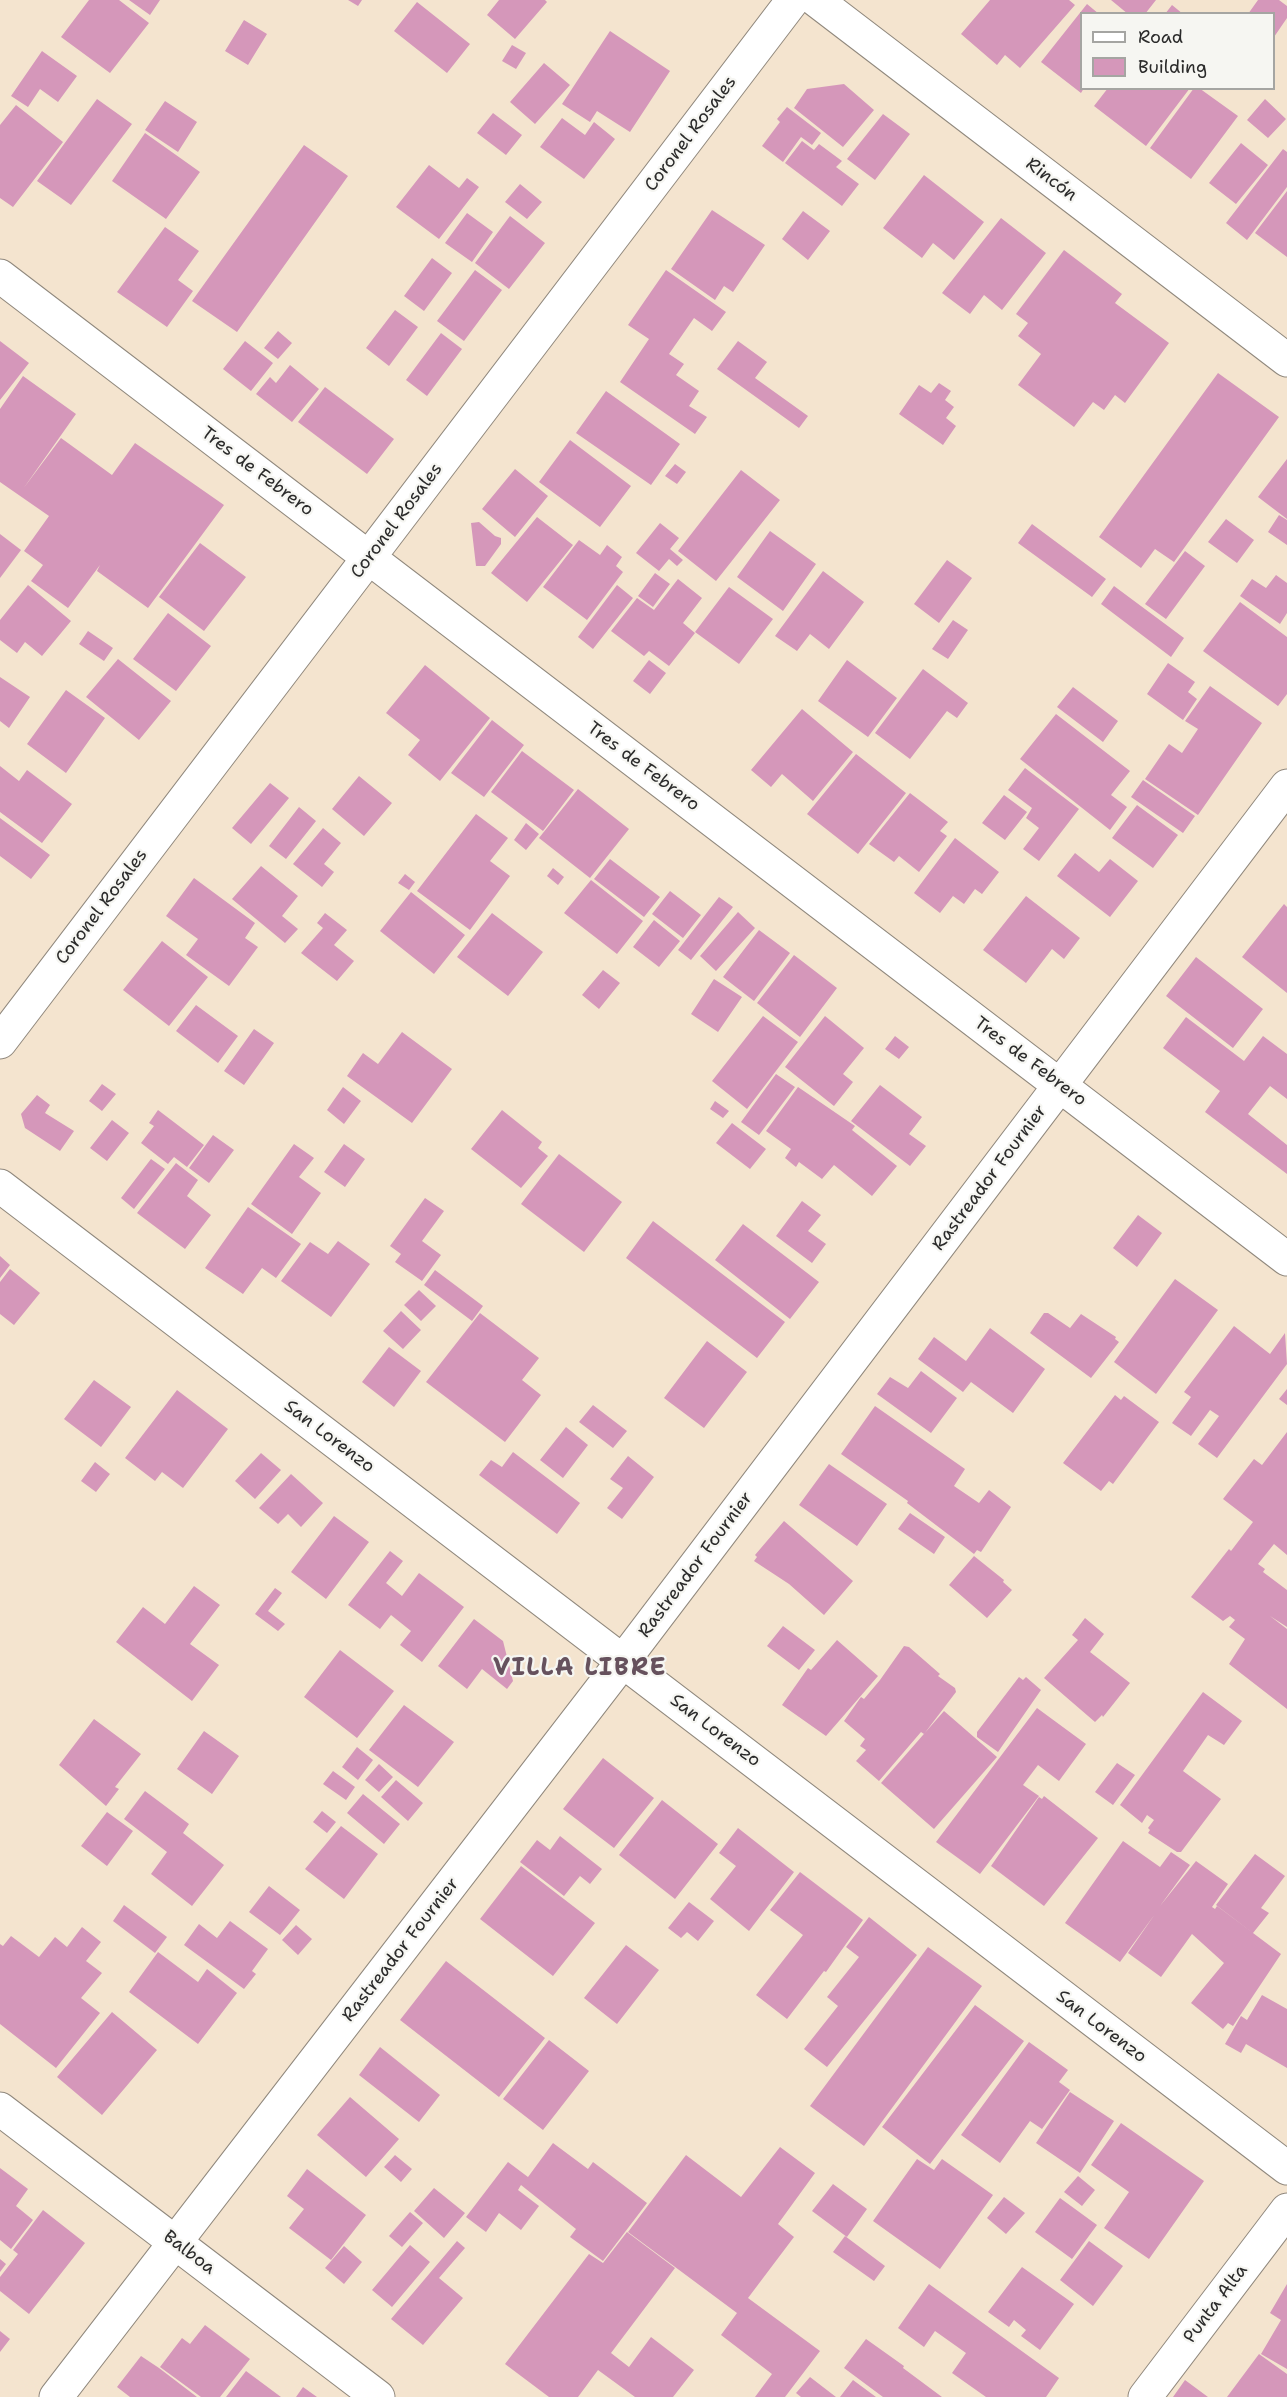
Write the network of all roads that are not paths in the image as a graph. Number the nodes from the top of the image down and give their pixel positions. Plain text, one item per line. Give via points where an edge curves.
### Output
1 (793, 0) edge
2 (816, 0) edge
3 (0, 276) edge
4 (1287, 360) edge
5 (369, 558) junction
6 (1287, 786) edge
7 (0, 1041) edge
8 (1060, 1085) junction
9 (0, 1186) edge
10 (1287, 1258) edge
11 (623, 1661) junction
12 (0, 2109) edge
13 (1287, 2168) edge
14 (1287, 2210) edge
15 (175, 2243) junction
16 (56, 2397) edge
17 (378, 2397) edge
18 (1145, 2397) edge

1 - 5 street, Coronel Rosales
2 - 4 street, Rincón
3 - 5 street, Tres de Febrero
5 - 7 street, Coronel Rosales
5 - 8 street, Tres de Febrero
6 - 8 street, Rastreador Fournier
8 - 10 street, Tres de Febrero
8 - 11 street, Rastreador Fournier
9 - 11 street, San Lorenzo
11 - 13 street, San Lorenzo
11 - 15 street, Rastreador Fournier
12 - 15 street, Balboa
14 - 18 street, Punta Alta
15 - 16 street, Rastreador Fournier
15 - 17 street, Balboa

